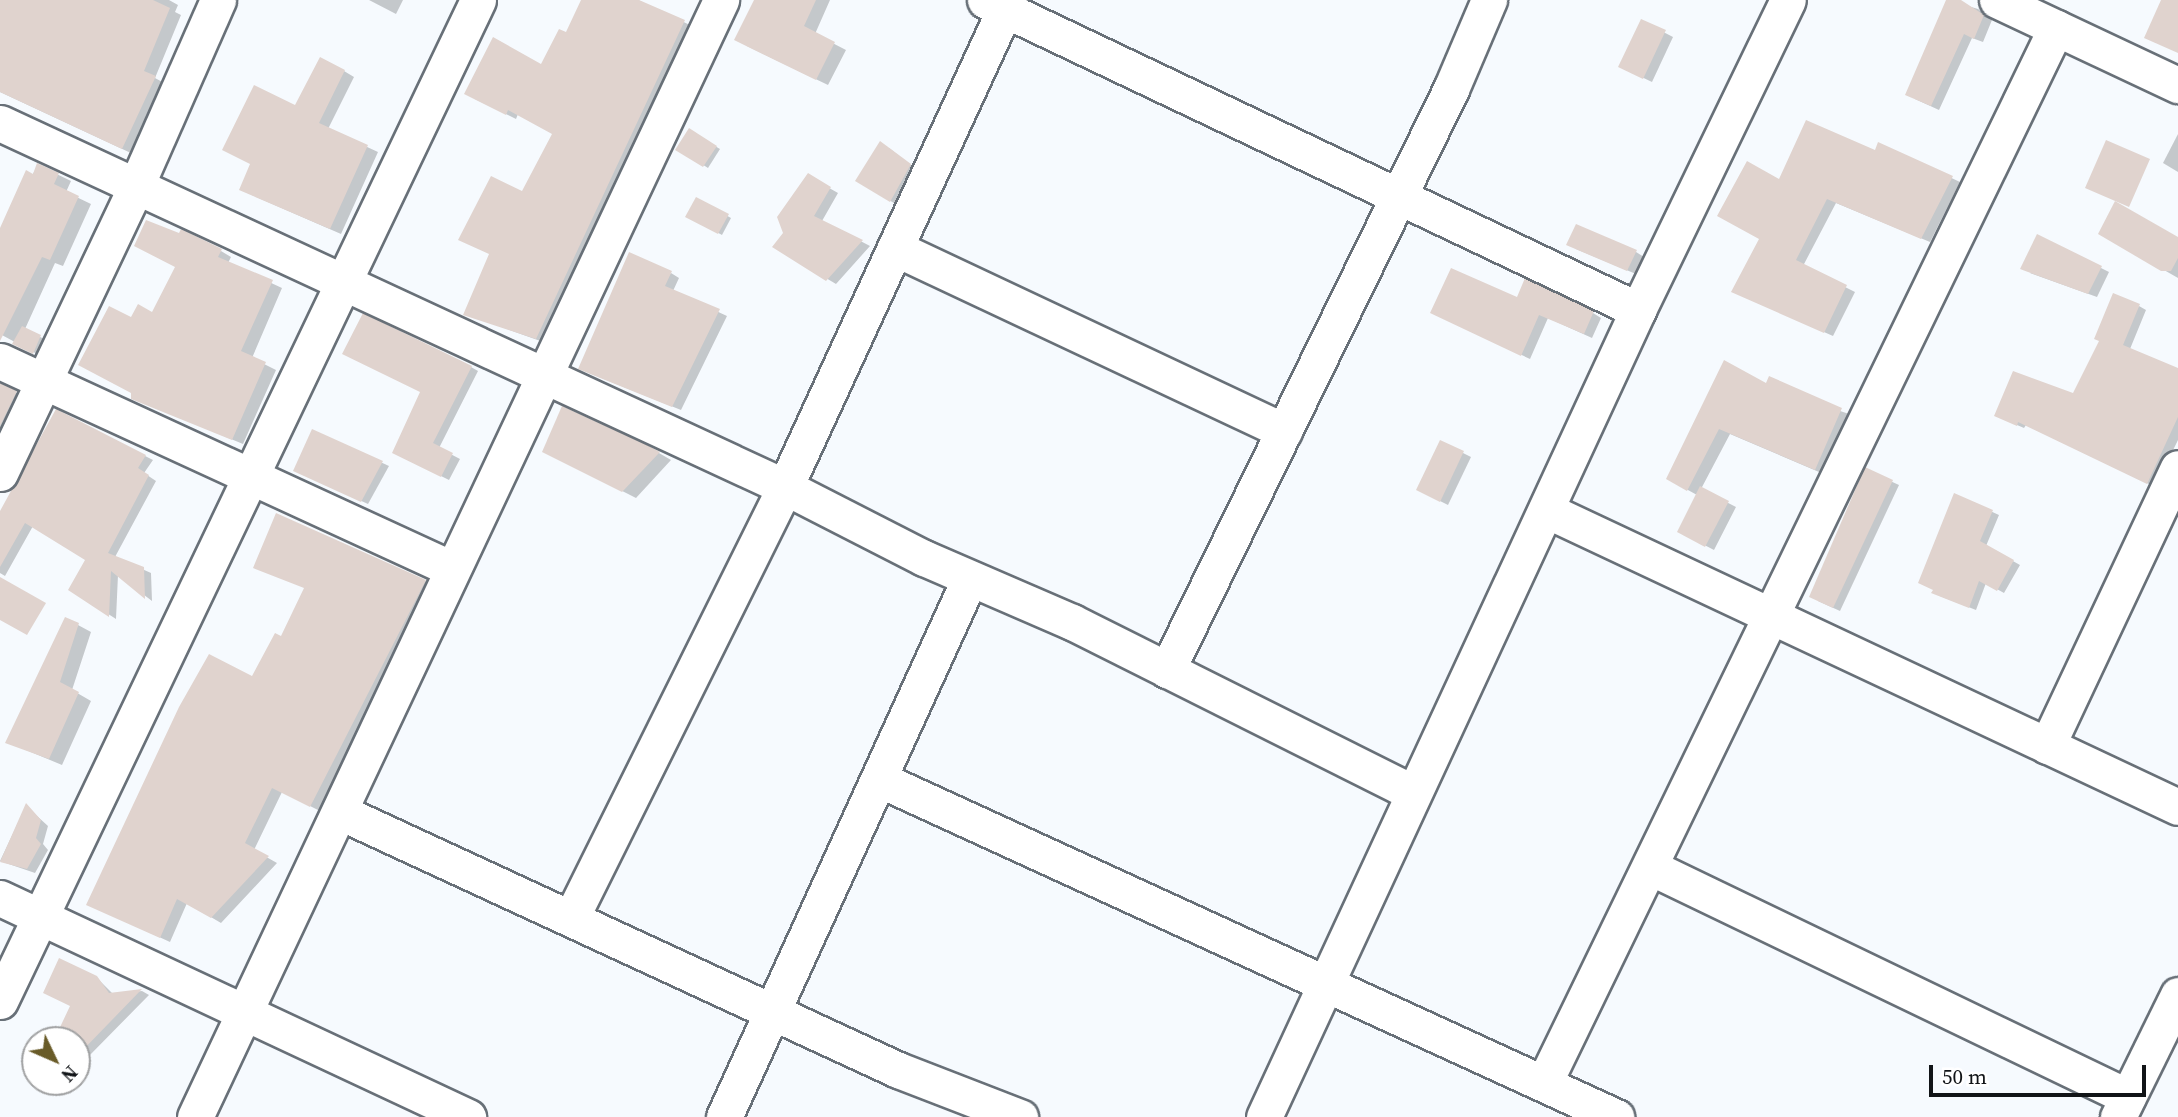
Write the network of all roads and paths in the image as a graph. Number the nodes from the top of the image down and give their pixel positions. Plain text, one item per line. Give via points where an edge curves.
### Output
1 (218, 0) edge
2 (478, 0) edge
3 (721, 0) edge
4 (1489, 0) edge
5 (1788, 0) edge
6 (1997, 0) edge
7 (999, 3) edge
8 (2056, 27) junction
9 (2178, 85) edge
10 (0, 123) edge
11 (136, 186) junction
12 (1398, 200) junction
13 (895, 248) junction
14 (344, 282) junction
15 (1637, 310) junction
16 (0, 361) edge
17 (545, 375) junction
18 (44, 382) junction
19 (1284, 431) junction
20 (2178, 468) edge
21 (0, 473) edge
22 (251, 475) junction
23 (785, 487) junction
24 (1546, 510) junction
25 (2167, 516) edge
26 (450, 568) junction
27 (970, 578) junction
28 (1770, 618) junction
29 (1167, 670) junction
30 (2048, 746) junction
31 (881, 780) junction
32 (1412, 792) junction
33 (2178, 807) edge
34 (341, 812) junction
35 (1650, 867) junction
36 (0, 898) edge
37 (37, 916) junction
38 (571, 918) junction
39 (1328, 986) junction
40 (2178, 995) edge
41 (0, 1001) edge
42 (245, 1011) junction
43 (774, 1014) junction
44 (2168, 1040) edge
45 (1544, 1083) junction
46 (2123, 1107) edge
47 (195, 1117) edge
48 (468, 1117) edge
49 (724, 1117) edge
50 (1020, 1117) edge
51 (1264, 1117) edge
52 (1616, 1117) edge

1 - 11 street
2 - 14 street
3 - 17 street
4 - 12 street
5 - 15 street
6 - 8 street
7 - 12 street
7 - 13 street
8 - 9 street
8 - 28 street
10 - 11 street
11 - 14 street
11 - 18 street
12 - 15 street
12 - 19 street
13 - 19 street
13 - 23 street
14 - 17 street
14 - 22 street
15 - 24 street
16 - 18 street
17 - 23 street
17 - 26 street
18 - 21 street
18 - 22 street
19 - 29 street
20 - 25 street
22 - 26 street
22 - 37 street
23 - 27 street
23 - 38 street
24 - 28 street
24 - 32 street
25 - 30 street
26 - 34 street
27 - 29 street
27 - 31 street
28 - 30 street
28 - 35 street
29 - 32 street
30 - 33 street
31 - 39 street
31 - 43 street
32 - 39 street
34 - 38 street
34 - 42 street
35 - 45 street
35 - 46 street
36 - 37 street
37 - 41 street
37 - 42 street
38 - 43 street
39 - 45 street
39 - 51 street
40 - 44 street
42 - 47 street
42 - 48 street
43 - 49 street
43 - 50 street via 898,1070
44 - 46 street
45 - 52 street

